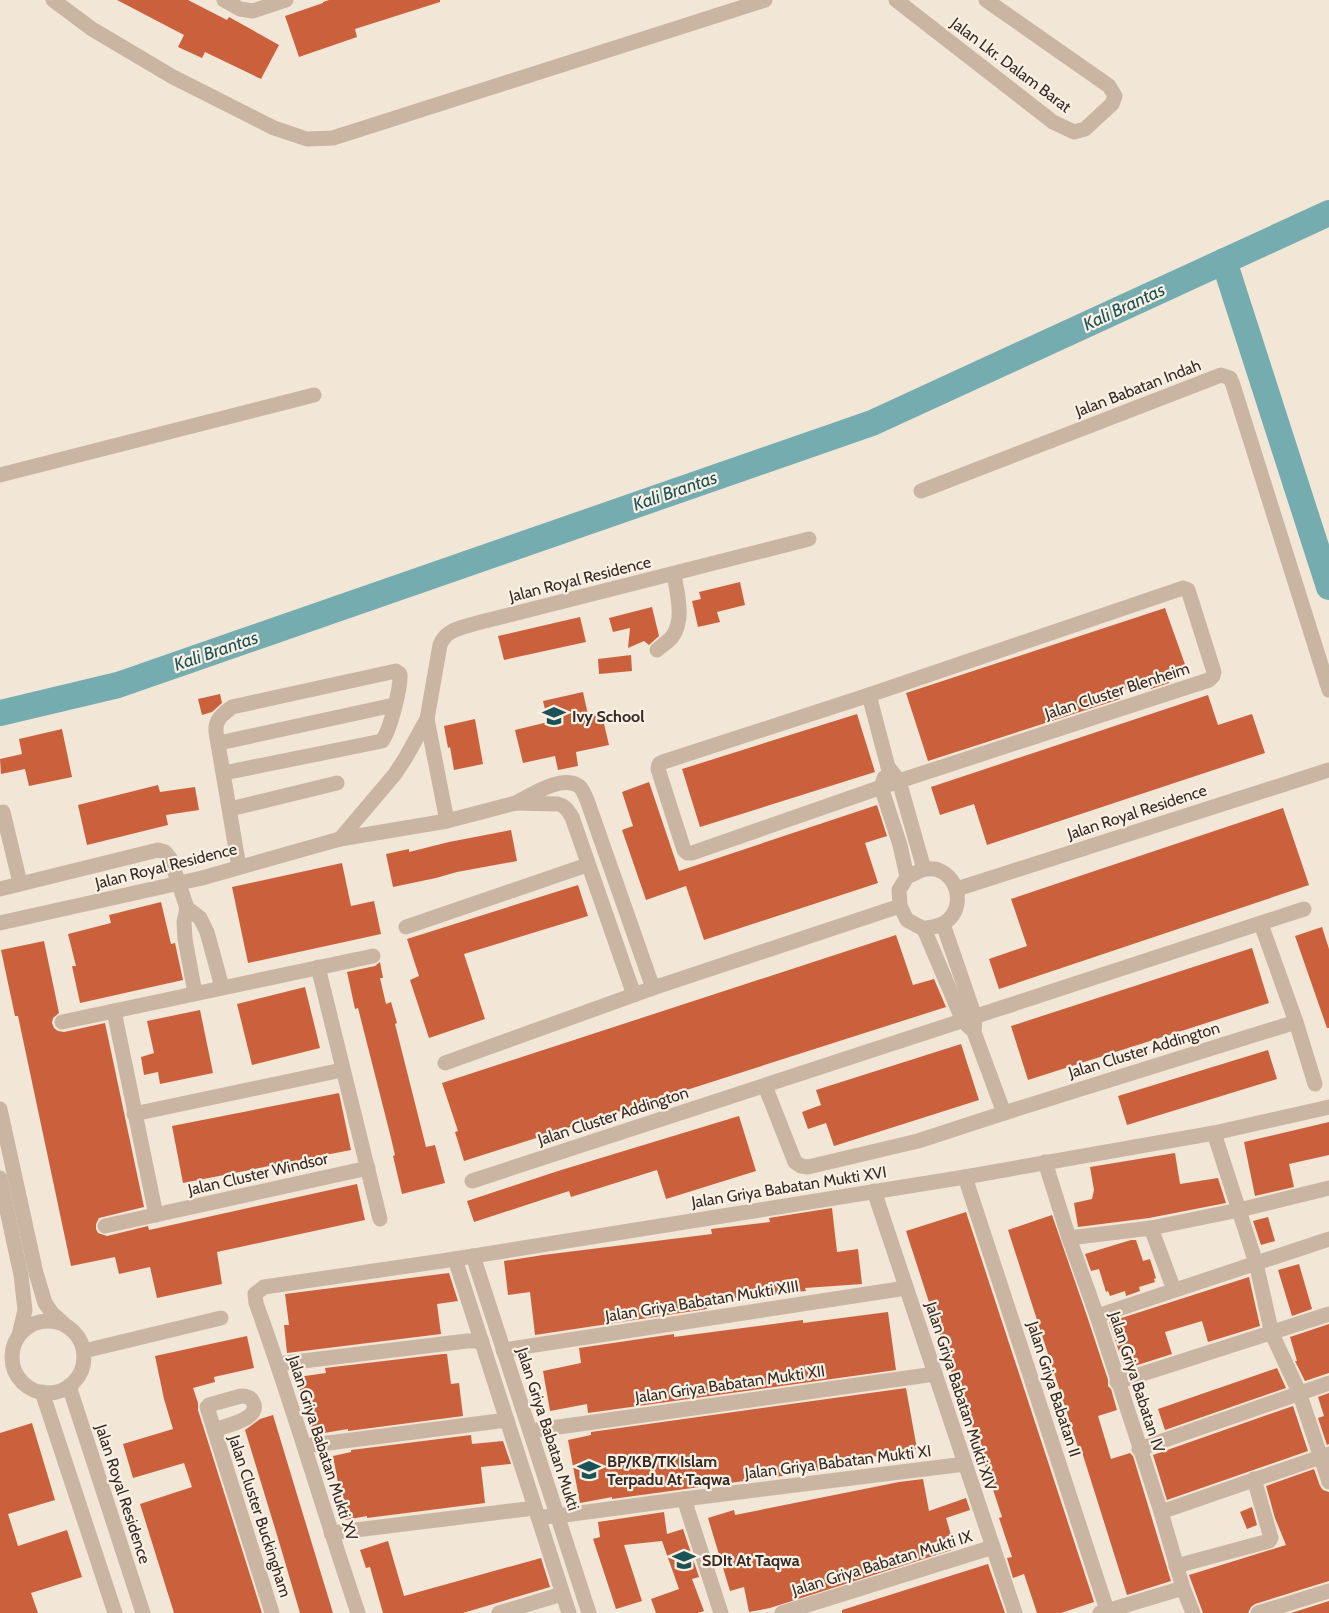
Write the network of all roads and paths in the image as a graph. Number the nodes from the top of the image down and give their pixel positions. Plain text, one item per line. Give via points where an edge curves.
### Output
1 (53, 0) edge
2 (224, 0) edge
3 (286, 0) edge
4 (765, 0) edge
5 (896, 0) edge
6 (986, 0) edge
7 (314, 395) dead end
8 (0, 475) edge
9 (921, 491) dead end
10 (810, 539) dead end
11 (674, 574) junction
12 (657, 650) dead end
13 (1329, 690) edge
14 (869, 695) junction
15 (394, 705) junction
16 (427, 719) junction
17 (219, 743) junction
18 (888, 767) junction
19 (1329, 770) edge
20 (224, 773) junction
21 (899, 782) junction
22 (337, 783) dead end
23 (881, 787) junction
24 (513, 804) junction
25 (1, 809) edge
26 (230, 809) junction
27 (447, 821) junction
28 (340, 839) junction
29 (6, 848) edge
30 (587, 865) junction
31 (239, 867) junction
32 (924, 869) junction
33 (907, 878) junction
34 (20, 883) junction
35 (178, 883) junction
36 (0, 889) edge
37 (957, 889) junction
38 (900, 906) junction
39 (187, 908) junction
40 (1304, 909) dead end
41 (0, 923) edge
42 (943, 924) junction
43 (1261, 924) junction
44 (406, 927) dead end
45 (924, 929) junction
46 (373, 956) dead end
47 (318, 968) junction
48 (222, 987) junction
49 (653, 988) junction
50 (195, 993) junction
51 (634, 995) junction
52 (114, 1011) junction
53 (62, 1022) dead end
54 (1296, 1022) junction
55 (971, 1023) junction
56 (445, 1063) dead end
57 (342, 1070) junction
58 (1315, 1084) dead end
59 (765, 1086) junction
60 (1329, 1107) edge
61 (0, 1109) edge
62 (1004, 1113) junction
63 (134, 1114) junction
64 (1214, 1133) junction
65 (1046, 1162) junction
66 (368, 1168) junction
67 (965, 1177) junction
68 (0, 1178) edge
69 (472, 1181) dead end
70 (1329, 1188) edge
71 (874, 1191) junction
72 (1239, 1210) junction
73 (156, 1215) junction
74 (380, 1219) dead end
75 (105, 1226) dead end
76 (1151, 1228) junction
77 (1069, 1238) junction
78 (1329, 1239) edge
79 (473, 1256) junction
80 (455, 1259) junction
81 (1256, 1263) junction
82 (906, 1288) junction
83 (1174, 1290) junction
84 (255, 1294) joint
85 (1329, 1314) edge
86 (1097, 1316) junction
87 (221, 1318) dead end
88 (64, 1324) junction
89 (1272, 1334) junction
90 (18, 1338) junction
91 (482, 1341) junction
92 (503, 1350) junction
93 (84, 1351) junction
94 (278, 1364) junction
95 (6, 1366) edge
96 (935, 1374) junction
97 (1117, 1382) junction
98 (1329, 1383) edge
99 (69, 1386) junction
100 (42, 1392) junction
101 (1299, 1392) junction
102 (507, 1420) junction
103 (214, 1430) dead end
104 (530, 1431) junction
105 (305, 1446) junction
106 (1139, 1449) junction
107 (1325, 1455) edge
108 (965, 1464) junction
109 (1254, 1479) junction
110 (1329, 1482) edge
111 (684, 1499) junction
112 (536, 1512) junction
113 (1161, 1512) junction
114 (557, 1516) junction
115 (331, 1533) junction
116 (993, 1547) junction
117 (1176, 1566) junction
118 (1183, 1588) junction
119 (1329, 1591) edge
120 (562, 1594) junction
121 (1105, 1612) edge
122 (115, 1613) edge
123 (142, 1613) edge
124 (272, 1613) edge
125 (358, 1613) edge
126 (499, 1613) edge
127 (568, 1613) edge
128 (589, 1613) edge
129 (721, 1613) edge
130 (782, 1613) edge
131 (1015, 1613) edge
132 (1193, 1613) edge
133 (1258, 1613) edge

1 - 4 street via 92,29 173,77 274,128 307,139 333,138
2 - 3 street via 253,11
5 - 6 street, Jalan Lkr. Dalam Barat via 1062,127 1074,132 1085,129 1112,104 1115,96 1104,81
7 - 8 street
9 - 13 street, Jalan Babatan Indah via 1221,375 1230,378
10 - 11 street, Jalan Royal Residence
11 - 12 street via 678,625 672,637
11 - 16 street, Jalan Royal Residence via 452,631 442,638 440,645
14 - 18 street
14 - 21 street, Jalan Cluster Blenheim via 1183,588 1188,590 1214,672 1209,680
14 - 23 street, Jalan Cluster Blenheim via 663,762 658,769 687,853
15 - 17 street
15 - 17 street via 400,680 396,671 232,707 216,724
15 - 20 street via 382,741
16 - 27 street, Jalan Royal Residence
16 - 28 street, Jalan Royal Residence via 395,774
17 - 20 street
18 - 21 street
18 - 23 street
19 - 37 street, Jalan Royal Residence
20 - 26 street
21 - 23 street, Jalan Cluster Blenheim
21 - 32 street
22 - 26 street
23 - 33 street
24 - 27 street, Jalan Royal Residence
24 - 30 street, Jalan Royal Residence via 563,805 572,817
24 - 49 street, Jalan Royal Residence via 560,782 580,787
25 - 29 street
26 - 31 street
27 - 28 street, Jalan Royal Residence
28 - 31 street, Jalan Royal Residence
29 - 34 street
30 - 44 street
30 - 51 street, Jalan Royal Residence
31 - 35 street, Jalan Royal Residence
32 - 33 street
32 - 37 street via 938,869 950,877
33 - 38 street via 899,890
34 - 35 street via 158,850 170,858
34 - 36 street
35 - 39 street
35 - 41 street, Jalan Royal Residence
37 - 42 street via 958,903
38 - 45 street via 907,920
38 - 49 street
39 - 48 street via 200,918 207,932
39 - 50 street via 185,939
40 - 43 street, Jalan Cluster Addington
42 - 45 street
42 - 55 street
43 - 54 street
43 - 55 street, Jalan Cluster Addington
45 - 55 street
46 - 47 street
47 - 48 street
47 - 57 street
48 - 50 street
49 - 51 street
50 - 52 street
51 - 56 street
52 - 53 street
52 - 63 street
54 - 58 street
54 - 62 street, Jalan Cluster Addington
55 - 59 street, Jalan Cluster Addington
55 - 62 street
57 - 63 street
57 - 66 street
59 - 62 street, Jalan Cluster Addington via 795,1162 808,1167 918,1141
59 - 69 street, Jalan Cluster Addington
60 - 64 street, Jalan Griya Babatan Mukti XVI
61 - 88 street via 36,1273 45,1303
63 - 73 street
64 - 65 street, Jalan Griya Babatan Mukti XVI
64 - 72 street
65 - 67 street, Jalan Griya Babatan Mukti XVI
65 - 77 street, Jalan Griya Babatan IV
66 - 73 street, Jalan Cluster Windsor
66 - 74 street
67 - 71 street, Jalan Griya Babatan Mukti XVI
67 - 121 street, Jalan Griya Babatan II
68 - 90 street via 25,1310
70 - 72 street
71 - 79 street, Jalan Griya Babatan Mukti XVI
71 - 82 street, Jalan Griya Babatan Mukti XIV
72 - 76 street
72 - 81 street
73 - 75 street, Jalan Cluster Windsor
76 - 77 street
76 - 83 street
77 - 86 street, Jalan Griya Babatan IV
78 - 81 street
79 - 80 street, Jalan Griya Babatan Mukti XVI
79 - 92 street, Jalan Griya Babatan Mukti
80 - 84 street, Jalan Griya Babatan Mukti XVI via 264,1287
80 - 91 street
81 - 83 street
81 - 89 street
82 - 92 street, Jalan Griya Babatan Mukti XIII
82 - 96 street, Jalan Griya Babatan Mukti XIV
83 - 86 street
84 - 94 street, Jalan Griya Babatan Mukti XV
85 - 89 street
86 - 97 street, Jalan Griya Babatan IV
87 - 93 street
88 - 90 street via 33,1324
88 - 93 street via 80,1340
89 - 97 street
89 - 101 street
90 - 95 street
91 - 94 street
91 - 102 street
92 - 104 street, Jalan Griya Babatan Mukti
93 - 99 street via 78,1377
94 - 105 street, Jalan Griya Babatan Mukti XV
95 - 100 street via 23,1383
96 - 104 street, Jalan Griya Babatan Mukti XII
96 - 108 street, Jalan Griya Babatan Mukti XIV
97 - 106 street, Jalan Griya Babatan IV
98 - 101 street
99 - 100 street via 61,1391
99 - 123 street, Jalan Royal Residence
100 - 122 street
101 - 106 street
101 - 107 street
102 - 105 street
102 - 112 street
103 - 124 street, Jalan Cluster Buckingham
104 - 114 street, Jalan Griya Babatan Mukti
105 - 115 street, Jalan Griya Babatan Mukti XV
106 - 113 street, Jalan Griya Babatan IV
107 - 109 street
107 - 110 street
108 - 111 street, Jalan Griya Babatan Mukti XI
108 - 116 street, Jalan Griya Babatan Mukti XIV
109 - 113 street
109 - 117 street via 1269,1541
111 - 114 street, Jalan Griya Babatan Mukti XI
111 - 129 street
112 - 114 street, Jalan Griya Babatan Mukti XI
112 - 115 street, Jalan Griya Babatan Mukti XI
112 - 120 street
113 - 117 street, Jalan Griya Babatan IV
114 - 128 street, Jalan Griya Babatan Mukti
115 - 125 street, Jalan Griya Babatan Mukti XV
116 - 130 street, Jalan Griya Babatan Mukti IX
116 - 131 street, Jalan Griya Babatan Mukti XIV
117 - 118 street, Jalan Griya Babatan IV
118 - 121 street
118 - 132 street, Jalan Griya Babatan IV
119 - 133 street
120 - 126 street
120 - 127 street

